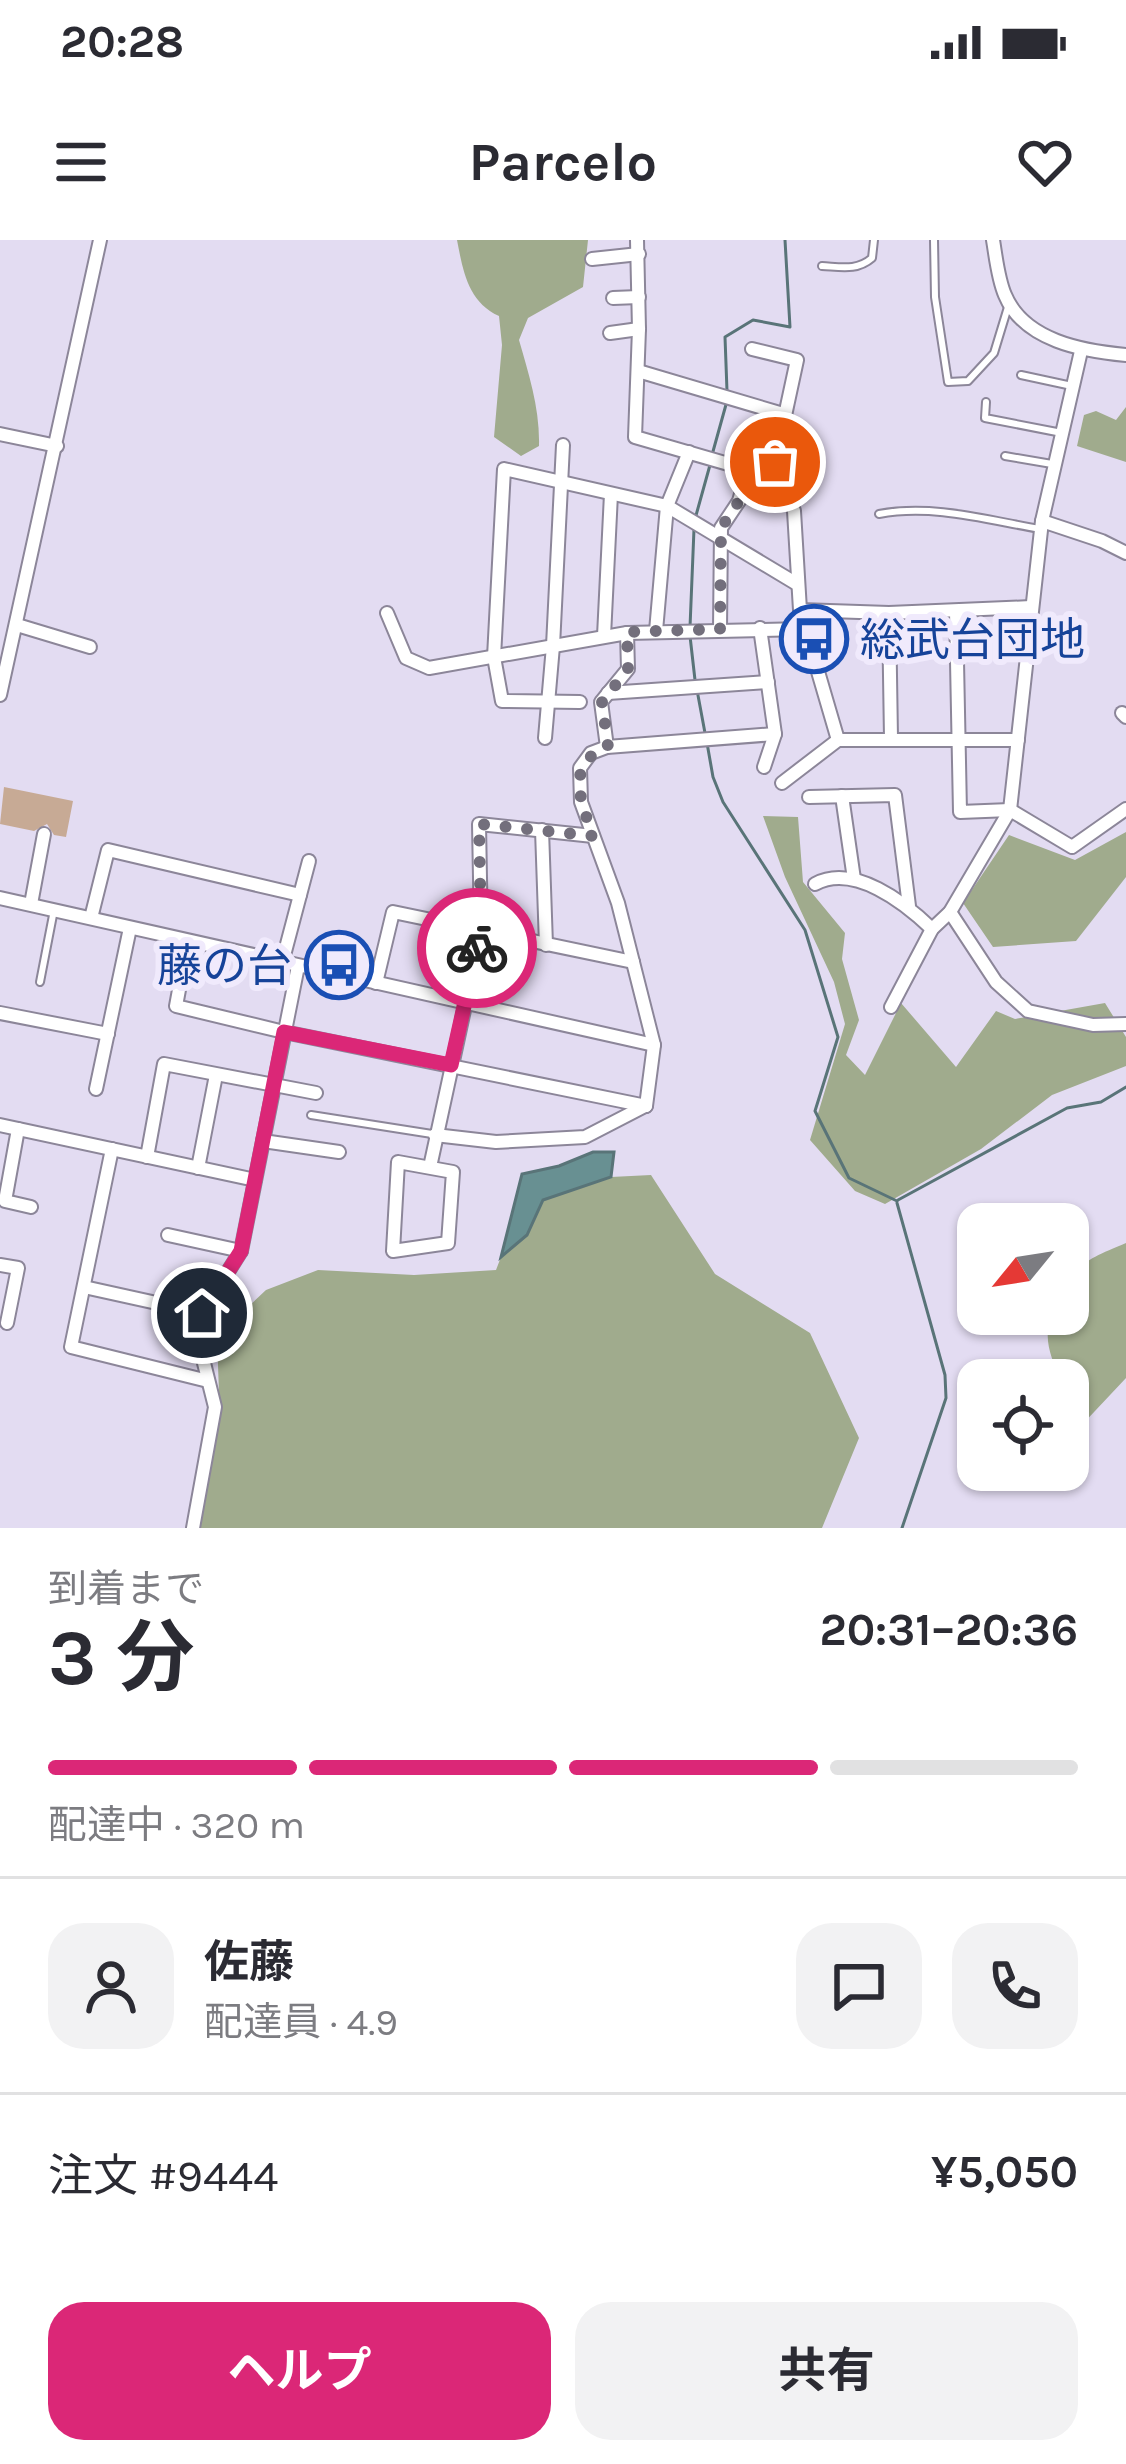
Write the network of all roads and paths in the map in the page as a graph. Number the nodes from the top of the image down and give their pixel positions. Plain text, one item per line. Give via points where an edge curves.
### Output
1 (100, 240) edge
2 (874, 240) edge
3 (934, 240) edge
4 (993, 240) edge
5 (638, 247) edge
6 (592, 259) dead end
7 (822, 266) dead end
8 (639, 297) junction
9 (613, 298) dead end
10 (1009, 303) junction
11 (640, 329) junction
12 (610, 333) dead end
13 (752, 349) dead end
14 (1081, 351) junction
15 (1126, 355) edge
16 (638, 371) junction
17 (1021, 374) dead end
18 (1072, 386) junction
19 (986, 402) dead end
20 (783, 414) junction
21 (1062, 433) junction
22 (0, 434) edge
23 (563, 445) dead end
24 (57, 446) junction
25 (689, 452) junction
26 (1005, 456) dead end
27 (1055, 465) junction
28 (748, 470) junction
29 (780, 479) junction
30 (559, 480) junction
31 (611, 494) junction
32 (667, 506) junction
33 (879, 514) dead end
34 (1041, 525) junction
35 (720, 538) junction
36 (1126, 553) edge
37 (797, 584) junction
38 (1031, 607) junction
39 (800, 610) junction
40 (956, 611) junction
41 (387, 613) dead end
42 (889, 613) junction
43 (17, 625) junction
44 (760, 628) junction
45 (720, 629) junction
46 (805, 629) junction
47 (656, 631) junction
48 (627, 632) junction
49 (604, 636) junction
50 (554, 646) junction
51 (90, 647) dead end
52 (5, 652) edge
53 (494, 657) junction
54 (768, 682) junction
55 (608, 693) junction
56 (0, 695) edge
57 (549, 701) junction
58 (580, 702) dead end
59 (775, 734) junction
60 (544, 738) dead end
61 (891, 738) junction
62 (958, 739) junction
63 (838, 740) junction
64 (1018, 740) junction
65 (608, 747) junction
66 (764, 767) dead end
67 (782, 783) dead end
68 (842, 796) junction
69 (808, 797) dead end
70 (1126, 809) edge
71 (1010, 810) junction
72 (542, 830) junction
73 (44, 835) dead end
74 (593, 836) junction
75 (309, 861) dead end
76 (854, 878) junction
77 (815, 884) dead end
78 (300, 895) junction
79 (0, 898) edge
80 (31, 904) junction
81 (909, 906) junction
82 (55, 910) junction
83 (950, 912) junction
84 (91, 918) junction
85 (130, 928) junction
86 (932, 929) junction
87 (481, 932) junction
88 (188, 941) junction
89 (546, 945) junction
90 (633, 962) junction
91 (282, 963) junction
92 (298, 966) junction
93 (40, 982) dead end
94 (376, 983) junction
95 (465, 1003) junction
96 (891, 1007) dead end
97 (0, 1013) edge
98 (1126, 1024) edge
99 (284, 1032) junction
100 (108, 1034) junction
101 (654, 1045) junction
102 (451, 1065) junction
103 (216, 1075) junction
104 (272, 1086) junction
105 (96, 1089) dead end
106 (316, 1094) dead end
107 (646, 1106) junction
108 (311, 1115) dead end
109 (0, 1125) edge
110 (18, 1129) junction
111 (435, 1135) junction
112 (262, 1141) junction
113 (112, 1149) junction
114 (339, 1152) dead end
115 (147, 1156) junction
116 (198, 1168) junction
117 (430, 1168) junction
118 (255, 1180) junction
119 (31, 1208) dead end
120 (168, 1235) dead end
121 (241, 1251) junction
122 (0, 1264) edge
123 (84, 1287) junction
124 (202, 1313) junction
125 (8, 1323) dead end
126 (208, 1381) junction
127 (193, 1528) edge

1 - 24 street
2 - 7 lane via 872,258 856,268
3 - 10 lane via 948,382 968,381 994,353
4 - 10 street
5 - 6 street
5 - 8 street
8 - 9 street
8 - 11 street
10 - 14 street via 1030,326
11 - 12 street
11 - 16 street
13 - 20 street via 797,360
14 - 15 street
14 - 18 street
16 - 20 street
16 - 25 street via 635,436
17 - 18 lane
18 - 21 street
19 - 21 lane via 985,418
20 - 29 street
21 - 27 street
22 - 24 street
23 - 30 street
24 - 43 street
25 - 28 street
25 - 32 street
26 - 27 lane
27 - 34 street
28 - 29 street
28 - 35 street
29 - 37 street via 794,511
30 - 31 street
30 - 50 street
30 - 53 street via 504,469
31 - 32 street
31 - 49 street
32 - 35 street
32 - 47 street
33 - 34 lane via 934,510
34 - 36 street
34 - 38 street
35 - 37 street
35 - 45 street
37 - 39 street
38 - 40 street
38 - 64 street
39 - 42 street
39 - 46 street
40 - 42 street
40 - 62 street
41 - 53 street via 406,658 429,668
42 - 61 street
43 - 51 street
43 - 52 street
44 - 45 street
44 - 46 street
44 - 54 street
45 - 47 street
46 - 63 street
47 - 48 street
48 - 49 street
48 - 55 street via 628,669
49 - 50 street
50 - 53 street
50 - 57 street
52 - 56 street
53 - 57 street via 502,700
54 - 55 street
54 - 59 street
55 - 65 street
57 - 58 street
57 - 60 street
59 - 65 street
59 - 66 street
61 - 62 street
61 - 63 street
62 - 64 street
62 - 71 street via 960,812
63 - 67 street
64 - 71 street
65 - 74 street via 580,768 580,802
68 - 69 street
68 - 76 street
68 - 81 street via 895,795
70 - 71 street via 1072,847
71 - 83 street
72 - 74 street
72 - 87 street via 479,824
72 - 89 street
73 - 80 street
74 - 90 street
75 - 78 street
76 - 77 street
76 - 81 street
78 - 84 street via 108,850
78 - 91 street
79 - 80 street
80 - 82 street
81 - 86 street
82 - 84 street
82 - 93 lane
83 - 86 street
83 - 98 street via 996,982 1028,1011
84 - 85 street
85 - 88 street
85 - 100 street
86 - 96 street
87 - 89 street
87 - 94 street via 393,912
87 - 95 street
88 - 91 street
88 - 99 street via 176,1006
89 - 90 street
90 - 101 street
91 - 92 street
92 - 94 street
92 - 99 street
94 - 95 street
95 - 101 street
95 - 102 street
97 - 100 street
99 - 102 street
99 - 104 street
100 - 105 street
101 - 107 street
102 - 107 street
102 - 111 street
103 - 104 street
103 - 115 street via 164,1064
103 - 116 street
104 - 106 street
104 - 112 street
107 - 111 street via 585,1137 496,1142
108 - 111 lane
109 - 110 street
110 - 113 street
110 - 119 street via 5,1201
111 - 117 street
112 - 114 street
112 - 118 street
113 - 115 street
113 - 123 street
115 - 116 street
116 - 118 street
117 - 117 street via 398,1162 393,1250 448,1243 453,1172
118 - 121 street
120 - 121 street
121 - 124 street
122 - 125 street via 18,1268
123 - 124 street
123 - 126 street via 71,1347
124 - 126 street
126 - 127 street via 215,1407

